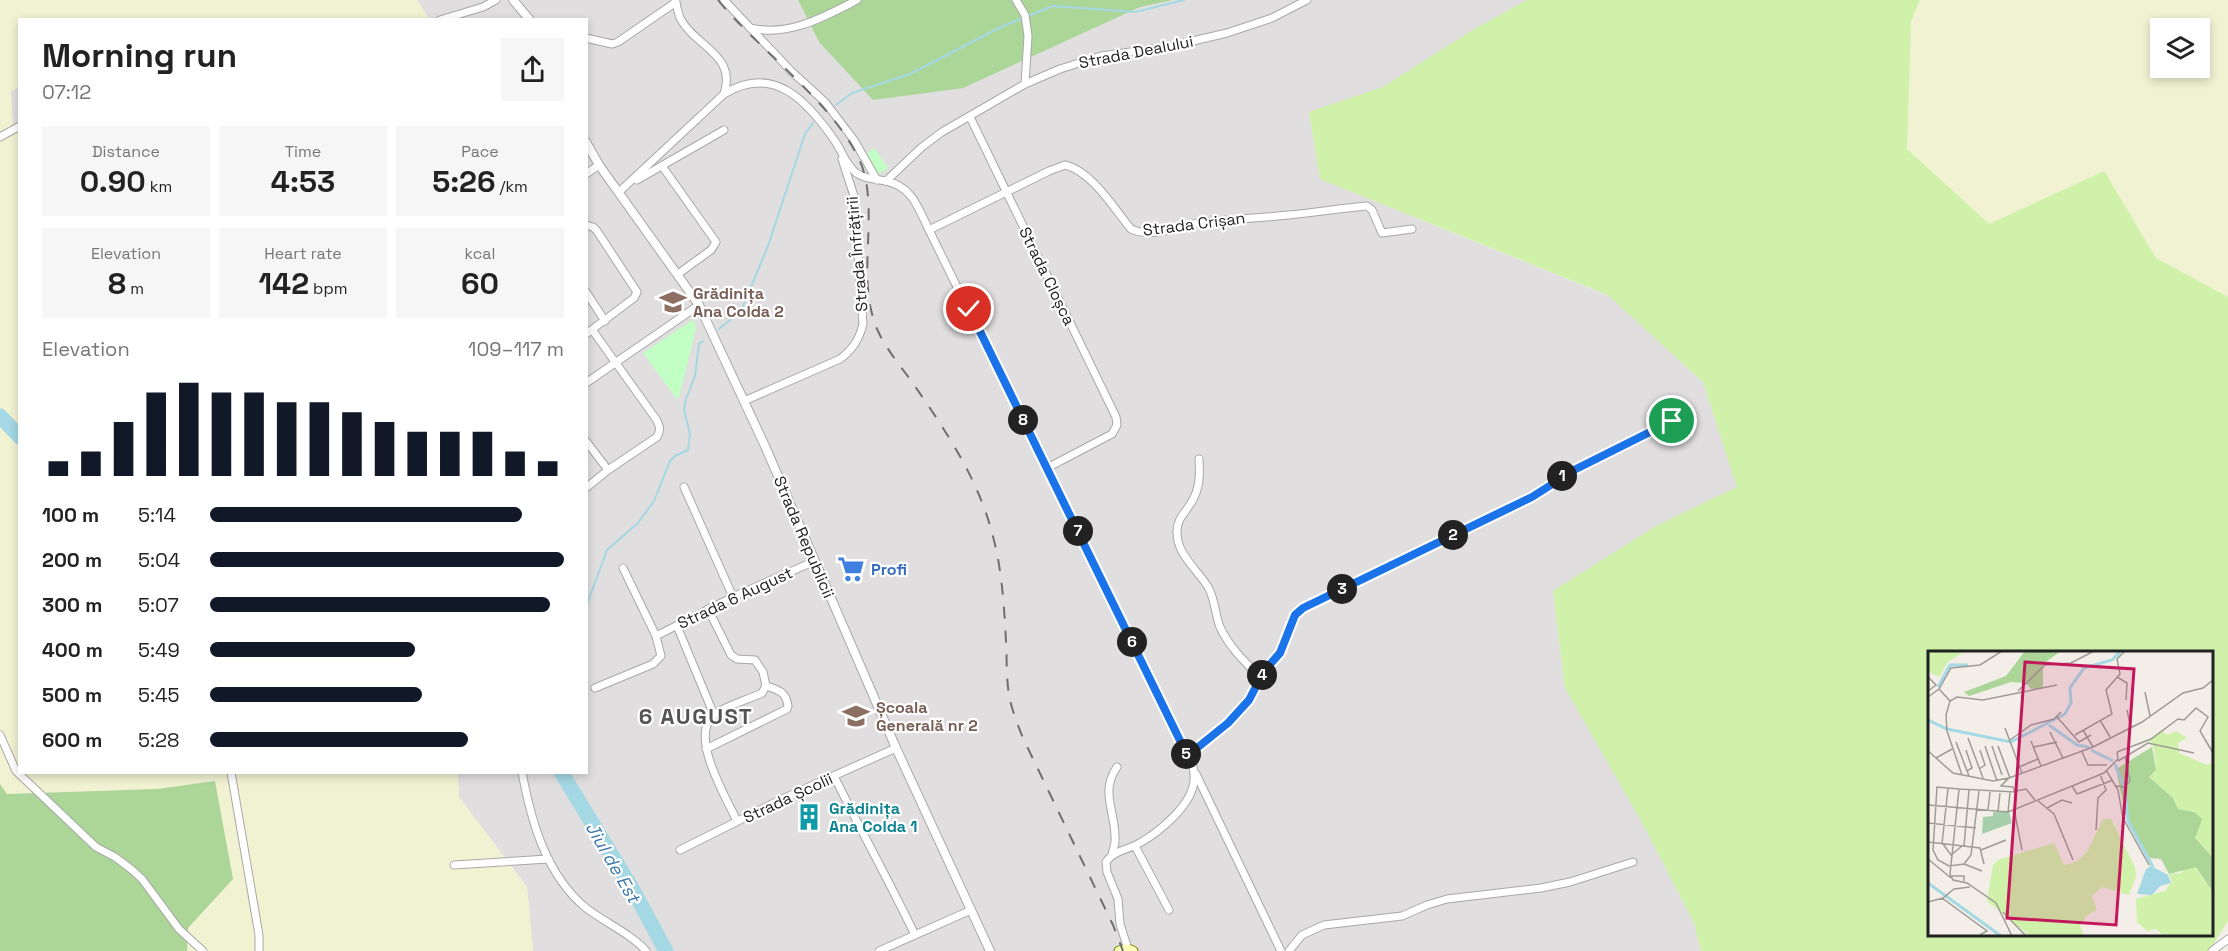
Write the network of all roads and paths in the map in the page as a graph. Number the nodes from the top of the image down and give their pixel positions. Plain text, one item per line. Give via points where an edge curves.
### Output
1 (496, 0) edge
2 (513, 0) edge
3 (724, 0) edge
4 (857, 0) edge
5 (1016, 0) edge
6 (1307, 0) edge
7 (676, 1) edge
8 (447, 18) edge
9 (528, 18) edge
10 (750, 28) junction
11 (588, 38) edge
12 (1025, 84) junction
13 (724, 94) junction
14 (970, 117) junction
15 (18, 127) edge
16 (724, 130) dead end
17 (0, 137) edge
18 (837, 145) junction
19 (588, 146) edge
20 (599, 165) junction
21 (662, 166) junction
22 (588, 173) edge
23 (877, 180) junction
24 (886, 182) junction
25 (627, 185) junction
26 (619, 192) junction
27 (1007, 193) junction
28 (588, 226) edge
29 (1412, 229) dead end
30 (929, 230) junction
31 (678, 274) junction
32 (588, 295) edge
33 (699, 305) junction
34 (605, 321) junction
35 (590, 332) edge
36 (615, 363) junction
37 (588, 383) edge
38 (744, 401) junction
39 (1690, 413) dead end
40 (588, 444) edge
41 (1199, 459) dead end
42 (1047, 468) junction
43 (608, 470) junction
44 (588, 486) edge
45 (684, 487) dead end
46 (815, 561) junction
47 (623, 568) dead end
48 (733, 597) junction
49 (708, 609) junction
50 (677, 626) junction
51 (656, 636) junction
52 (1260, 677) junction
53 (766, 686) junction
54 (595, 688) dead end
55 (714, 715) junction
56 (0, 735) edge
57 (896, 748) junction
58 (706, 749) junction
59 (1190, 761) junction
60 (1117, 767) dead end
61 (18, 773) edge
62 (19, 774) edge
63 (231, 774) edge
64 (522, 774) edge
65 (834, 776) junction
66 (738, 821) junction
67 (1135, 846) junction
68 (680, 850) dead end
69 (1112, 855) junction
70 (548, 859) junction
71 (1633, 862) dead end
72 (454, 865) dead end
73 (971, 910) junction
74 (1169, 910) dead end
75 (915, 935) junction
76 (2228, 939) edge
77 (1127, 950) edge
78 (203, 951) edge
79 (259, 951) edge
80 (646, 951) edge
81 (879, 951) edge
82 (990, 951) edge
83 (1281, 951) edge
84 (1289, 951) edge
85 (2212, 951) edge

1 - 8 street
2 - 9 street
3 - 10 street
4 - 10 street via 797,27
5 - 12 street via 1025,16 1028,36
6 - 12 street, Strada Dealului via 1272,18 1227,33 1084,60
7 - 11 street via 618,42
7 - 13 street via 681,19 723,64 728,75
10 - 23 street via 825,102 854,140
12 - 14 street, Strada Dealului
13 - 18 street via 744,83 762,81 784,87 822,122
13 - 25 street
14 - 24 street, Strada Dealului via 922,147
14 - 27 street, Strada Cloșca
15 - 17 street
16 - 21 street
18 - 23 street via 856,173
18 - 38 street, Strada Înfrățirii via 854,196 863,324 859,339 840,359
19 - 20 street, Strada Republicii
20 - 22 street
20 - 26 street, Strada Republicii
21 - 25 street
21 - 31 street via 716,242
23 - 24 street
24 - 30 street via 907,190
25 - 26 street
26 - 31 street, Strada Republicii
27 - 29 street, Strada Crișan via 1065,165 1093,184 1137,232 1367,206 1382,233
27 - 30 street, Strada Crișan
27 - 42 street, Strada Cloșca via 1116,417 1112,434
28 - 34 street via 597,231 637,292
30 - 42 street
31 - 33 street, Strada Republicii
32 - 34 street
33 - 36 street
33 - 38 street, Strada Republicii
34 - 35 street
35 - 36 street
36 - 37 street
36 - 43 street via 656,419 660,432
38 - 46 street, Strada Republicii
39 - 52 street via 1576,469 1532,497 1303,608 1295,615 1280,653
40 - 43 street
41 - 52 street via 1200,478 1191,503 1179,518 1179,544 1208,587 1221,628 1232,647
42 - 59 street
43 - 44 street
45 - 48 street
46 - 48 street, Strada 6 August
46 - 57 street, Strada Republicii
47 - 51 street
48 - 49 street, Strada 6 August
49 - 50 street, Strada 6 August
49 - 53 street via 731,655 755,660
50 - 51 street, Strada 6 August
50 - 55 street
51 - 54 street via 659,660
52 - 59 street via 1244,706 1192,752
53 - 55 street via 762,693
53 - 58 street via 785,694 787,709
55 - 58 street via 706,726
56 - 61 street
57 - 65 street, Strada Școlii
57 - 73 street, Strada Republicii
58 - 66 street
59 - 67 street via 1195,780 1187,801 1160,829
59 - 83 street
60 - 69 street via 1108,786 1116,839
62 - 78 street via 89,841 131,868 179,929
63 - 79 street
64 - 70 street via 534,826
65 - 66 street, Strada Școlii
65 - 75 street
66 - 68 street, Strada Școlii
67 - 69 street
67 - 74 street
69 - 77 street via 1106,867 1118,899
70 - 72 street
70 - 80 street via 585,907
71 - 84 street via 1541,888 1447,899 1402,916 1324,925 1302,935
73 - 75 street
73 - 82 street, Strada Republicii
75 - 81 street
76 - 85 street

